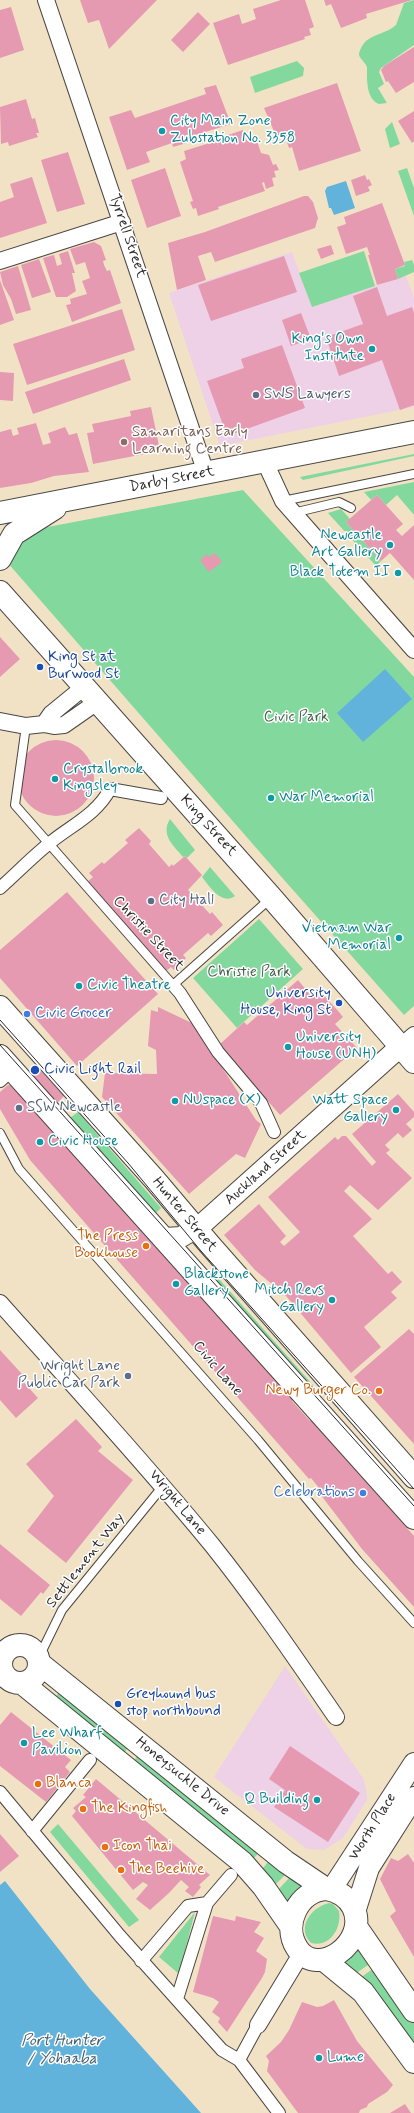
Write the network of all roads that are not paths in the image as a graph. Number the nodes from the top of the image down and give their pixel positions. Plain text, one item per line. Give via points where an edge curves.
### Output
1 (46, 0) edge
2 (122, 222) junction
3 (0, 261) edge
4 (414, 432) edge
5 (265, 462) junction
6 (206, 473) junction
7 (414, 474) edge
8 (283, 501) junction
9 (64, 502) junction
10 (350, 508) dead end
11 (0, 513) edge
12 (293, 513) junction
13 (0, 559) edge
14 (0, 592) edge
15 (414, 650) edge
16 (90, 694) junction
17 (0, 721) edge
18 (25, 732) junction
19 (161, 798) dead end
20 (47, 843) junction
21 (0, 888) edge
22 (271, 897) junction
23 (173, 985) junction
24 (0, 1007) edge
25 (410, 1048) edge
26 (4, 1069) edge
27 (274, 1132) dead end
28 (0, 1133) edge
29 (196, 1230) junction
30 (165, 1238) junction
31 (0, 1303) edge
32 (414, 1477) edge
33 (163, 1486) junction
34 (414, 1518) edge
35 (414, 1623) edge
36 (8, 1638) edge
37 (39, 1660) junction
38 (0, 1665) edge
39 (22, 1683) junction
40 (336, 1717) dead end
41 (90, 1760) dead end
42 (414, 1763) edge
43 (0, 1792) edge
44 (414, 1797) edge
45 (32, 1831) junction
46 (231, 1875) dead end
47 (329, 1890) junction
48 (207, 1903) junction
49 (356, 1920) junction
50 (290, 1925) junction
51 (301, 1954) junction
52 (324, 1960) junction
53 (142, 1961) junction
54 (177, 1999) junction
55 (414, 2011) edge
56 (258, 2025) joint
57 (239, 2060) junction
58 (414, 2062) edge
59 (279, 2113) edge

1 - 2 street, Tyrrell Street
2 - 3 street
2 - 6 street, Tyrrell Street
4 - 5 main road, Darby Street
5 - 6 main road, Darby Street
5 - 8 street
6 - 9 main road, Darby Street
7 - 8 lane
8 - 12 street
9 - 11 main road, Darby Street
9 - 13 main road via 14,534
10 - 12 lane via 339,502
12 - 15 street
14 - 16 main road, King Street
16 - 18 street via 51,714 44,724
16 - 22 main road, King Street
17 - 18 street
18 - 20 lane, Christie Street via 15,806
19 - 20 street via 110,789 104,800 88,816
20 - 21 street
20 - 23 lane, Christie Street
22 - 23 lane, Christie Street
22 - 25 main road, King Street
23 - 27 street via 218,1052 261,1103
24 - 29 main road, Hunter Street via 154,1179
25 - 29 street, Auckland Street
26 - 30 main road, Hunter Street
28 - 35 lane, Civic Lane via 19,1169 258,1440 358,1561
29 - 30 street, Auckland Street via 177,1238
29 - 32 main road, Hunter Street
30 - 34 main road, Hunter Street
31 - 33 street, Wright Lane
33 - 37 lane, Settlement Way via 62,1610
33 - 40 street, Wright Lane via 260,1608
36 - 37 main road via 27,1645 36,1652
36 - 38 main road
37 - 39 main road via 35,1676
37 - 47 main road, Honeysuckle Drive via 286,1862
38 - 39 main road via 8,1679
39 - 50 main road, Honeysuckle Drive via 242,1862 263,1886
41 - 45 street
42 - 47 street, Worth Place
43 - 45 street
44 - 49 street, Worth Place via 369,1868
45 - 53 street
46 - 48 street
47 - 49 main road via 347,1899
47 - 50 main road via 312,1893 294,1913
48 - 53 street via 188,1906
48 - 54 street
49 - 52 main road via 350,1941 333,1957
49 - 55 main road
50 - 51 main road via 294,1943
51 - 52 main road via 312,1959
51 - 56 street
52 - 58 main road via 363,1992
53 - 54 street
54 - 57 street via 222,2050
56 - 57 street
57 - 59 street

